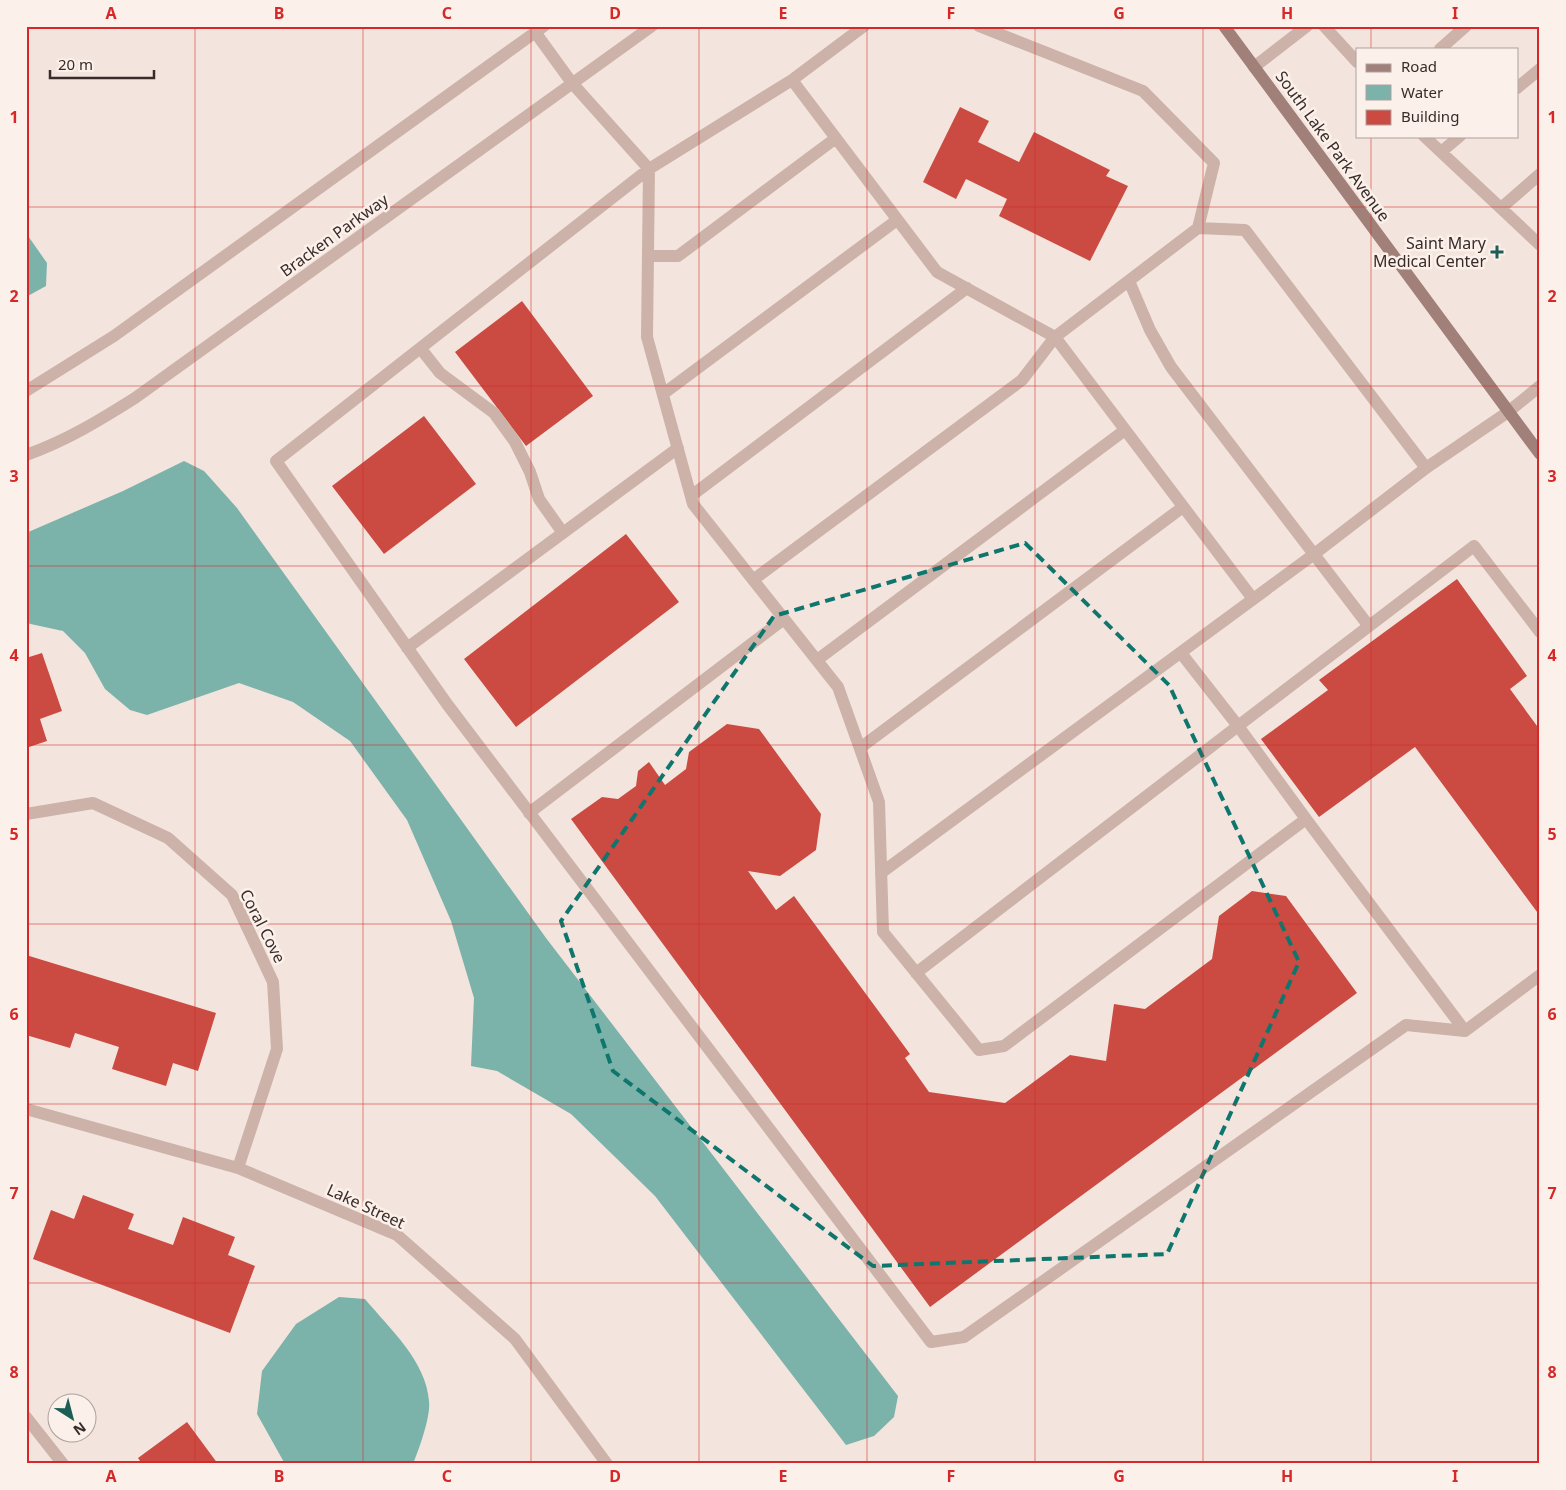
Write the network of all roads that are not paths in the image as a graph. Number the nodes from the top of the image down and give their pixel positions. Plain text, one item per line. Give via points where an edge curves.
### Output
1 (652, 26) edge
2 (864, 26) edge
3 (979, 26) edge
4 (1224, 26) edge
5 (1307, 26) edge
6 (1324, 26) edge
7 (1466, 26) edge
8 (537, 28) edge
9 (1441, 48) edge
10 (1356, 61) edge
11 (1254, 67) junction
12 (1540, 69) edge
13 (792, 80) junction
14 (572, 83) junction
15 (1518, 87) edge
16 (836, 138) junction
17 (1426, 138) edge
18 (1458, 138) edge
19 (1441, 152) junction
20 (649, 169) junction
21 (1540, 174) edge
22 (1501, 208) junction
23 (897, 220) junction
24 (1198, 228) junction
25 (1540, 244) edge
26 (648, 256) junction
27 (1129, 280) junction
28 (967, 288) junction
29 (1055, 337) junction
30 (420, 349) junction
31 (1540, 386) edge
32 (26, 391) edge
33 (663, 394) junction
34 (1508, 412) junction
35 (1125, 430) junction
36 (678, 448) junction
37 (1540, 454) edge
38 (26, 455) edge
39 (1426, 468) junction
40 (691, 496) junction
41 (1183, 507) junction
42 (563, 533) junction
43 (1313, 555) junction
44 (753, 580) junction
45 (1253, 599) junction
46 (784, 619) junction
47 (1368, 625) junction
48 (1540, 632) edge
49 (407, 648) junction
50 (1181, 652) junction
51 (817, 660) junction
52 (1238, 726) junction
53 (860, 748) junction
54 (529, 813) junction
55 (26, 814) edge
56 (1306, 819) junction
57 (881, 873) junction
58 (916, 973) junction
59 (1540, 974) edge
60 (1466, 1031) junction
61 (27, 1111) edge
62 (238, 1168) junction
63 (26, 1417) edge
64 (63, 1464) edge
65 (607, 1464) edge

1 - 14 street, Bracken Parkway
2 - 13 street
3 - 24 street via 1143,91 1214,163
4 - 11 main road, South Lake Park Avenue
5 - 11 street
6 - 10 street
7 - 9 street
8 - 14 street
8 - 32 street via 114,336
11 - 34 main road, South Lake Park Avenue
12 - 15 street
13 - 16 street
13 - 20 street
14 - 20 street
14 - 38 street, Bracken Parkway via 136,398 89,426
16 - 23 street
16 - 26 street via 678,256
17 - 19 street
18 - 19 street
19 - 22 street
20 - 26 street
20 - 30 street
21 - 22 street
22 - 25 street
23 - 28 street via 936,272
23 - 33 street
24 - 27 street
24 - 39 street via 1245,230
26 - 33 street via 647,337
27 - 29 street
27 - 43 street via 1150,330 1171,367
28 - 29 street
28 - 40 street
29 - 35 street
29 - 44 street via 1022,380
30 - 42 street via 440,373 494,413 516,442 539,499
30 - 49 street via 276,461
31 - 34 street
33 - 36 street
34 - 37 main road, South Lake Park Avenue
34 - 39 street
35 - 41 street
35 - 51 street
36 - 40 street
36 - 42 street
39 - 43 street
40 - 44 street via 693,504
41 - 45 street
41 - 53 street
42 - 49 street
43 - 45 street
43 - 47 street
44 - 46 street
45 - 50 street
46 - 51 street
46 - 54 street
47 - 48 street via 1474,546
47 - 52 street
49 - 54 street
50 - 52 street
50 - 57 street
51 - 53 street via 838,688
52 - 56 street
52 - 58 street
53 - 57 street via 879,802
54 - 60 street via 931,1342 964,1337 1406,1025
55 - 62 street, Coral Cove via 93,803 168,838 232,895 274,982 277,1049
56 - 58 street via 1004,1046 979,1050
56 - 60 street
57 - 58 street via 883,932
59 - 60 street
61 - 62 street, Lake Street
62 - 65 street, Lake Street via 397,1235 515,1339
63 - 64 street

